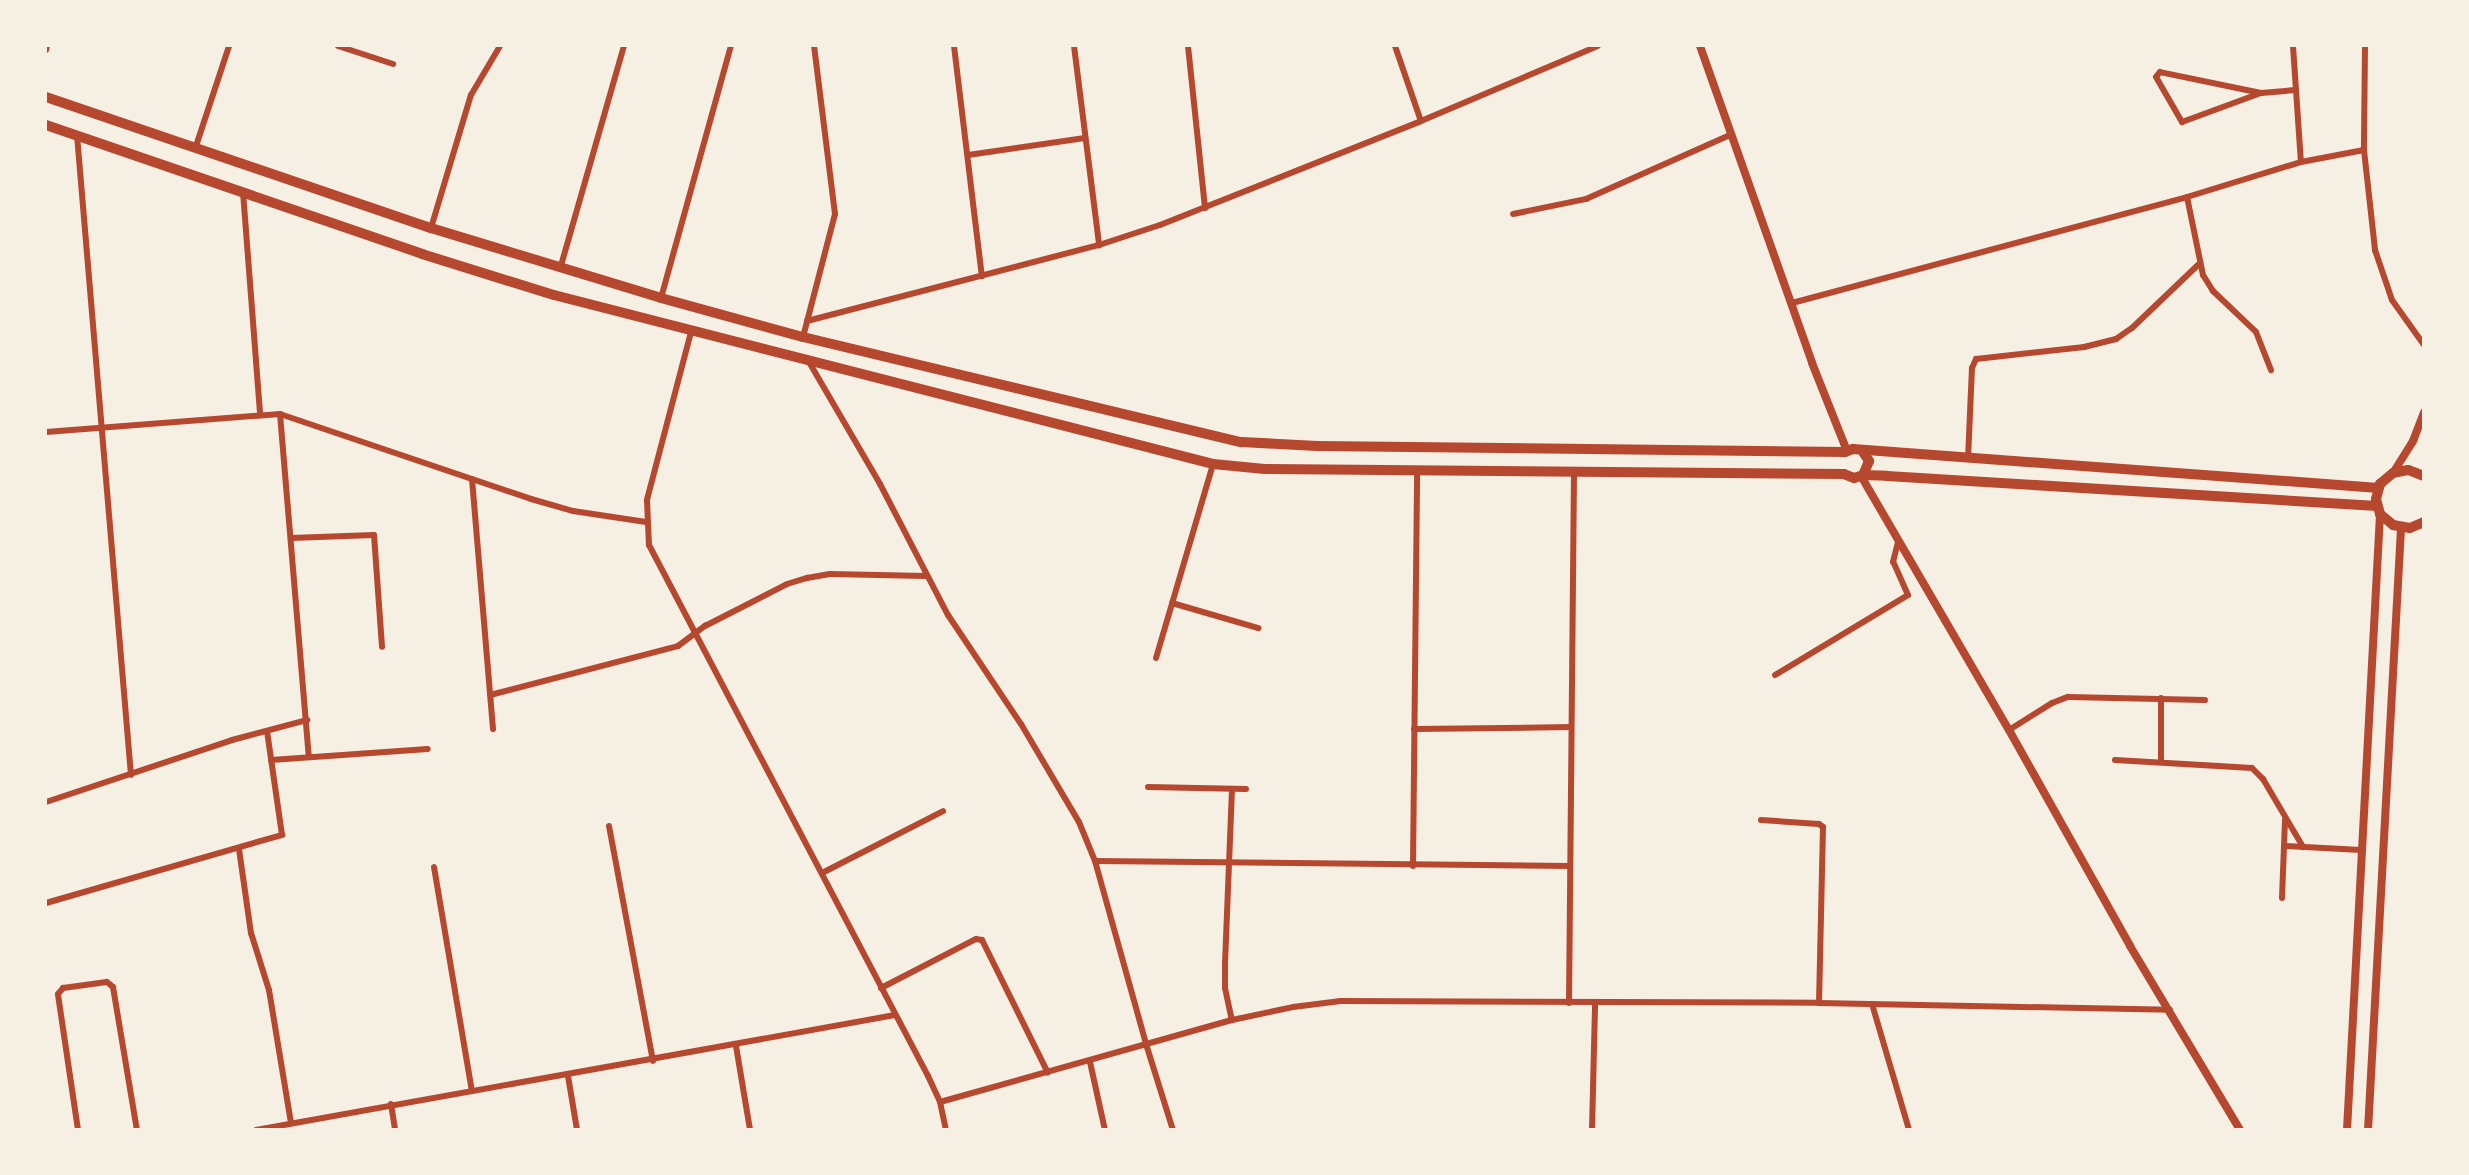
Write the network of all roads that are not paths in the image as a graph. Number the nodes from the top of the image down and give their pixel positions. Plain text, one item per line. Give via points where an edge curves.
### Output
1 (229, 46) edge
2 (338, 46) edge
3 (499, 46) edge
4 (624, 46) edge
5 (731, 46) edge
6 (814, 46) edge
7 (954, 46) edge
8 (1074, 46) edge
9 (1188, 46) edge
10 (1395, 46) edge
11 (1598, 46) edge
12 (1700, 46) edge
13 (2293, 46) edge
14 (2365, 46) edge
15 (393, 64) dead end
16 (2295, 90) junction
17 (2261, 93) junction
18 (46, 97) edge
19 (1421, 121) junction
20 (46, 125) edge
21 (1732, 134) junction
22 (77, 135) junction
23 (1085, 138) junction
24 (195, 149) junction
25 (2364, 150) junction
26 (968, 155) junction
27 (2301, 162) junction
28 (243, 192) junction
29 (2187, 197) junction
30 (1205, 208) junction
31 (1513, 214) dead end
32 (430, 228) junction
33 (1099, 245) junction
34 (2199, 264) junction
35 (560, 269) junction
36 (982, 276) junction
37 (661, 299) junction
38 (1791, 303) junction
39 (807, 321) junction
40 (691, 332) junction
41 (803, 337) junction
42 (2424, 345) edge
43 (810, 362) junction
44 (2270, 370) dead end
45 (2424, 412) edge
46 (280, 414) junction
47 (260, 415) junction
48 (101, 427) junction
49 (46, 432) edge
50 (1846, 452) junction
51 (1863, 452) junction
52 (1968, 459) junction
53 (1213, 464) junction
54 (1418, 471) junction
55 (1574, 472) junction
56 (2393, 473) junction
57 (1844, 474) junction
58 (1862, 476) junction
59 (2424, 476) edge
60 (472, 479) junction
61 (2379, 488) junction
62 (2379, 510) junction
63 (646, 522) junction
64 (2424, 522) edge
65 (2402, 528) junction
66 (291, 538) junction
67 (1898, 542) junction
68 (926, 576) junction
69 (1172, 603) junction
70 (1258, 628) dead end
71 (695, 633) junction
72 (382, 647) dead end
73 (1156, 658) dead end
74 (1775, 675) dead end
75 (490, 695) junction
76 (2161, 698) junction
77 (2205, 700) dead end
78 (307, 720) junction
79 (1571, 727) junction
80 (493, 729) dead end
81 (1414, 729) junction
82 (2009, 730) junction
83 (267, 731) junction
84 (428, 749) dead end
85 (309, 756) junction
86 (271, 760) junction
87 (2115, 760) dead end
88 (2161, 762) junction
89 (131, 775) junction
90 (1148, 787) dead end
91 (1232, 789) junction
92 (1246, 789) dead end
93 (46, 802) edge
94 (943, 811) dead end
95 (2285, 818) junction
96 (1761, 820) dead end
97 (609, 826) dead end
98 (2284, 846) junction
99 (2303, 847) junction
100 (239, 849) junction
101 (2361, 850) junction
102 (1095, 861) junction
103 (1230, 861) junction
104 (1413, 866) junction
105 (1570, 866) junction
106 (434, 867) dead end
107 (822, 873) junction
108 (2282, 898) dead end
109 (46, 903) edge
110 (881, 988) junction
111 (1569, 1003) junction
112 (1819, 1003) junction
113 (1595, 1004) junction
114 (1872, 1004) junction
115 (2170, 1010) junction
116 (895, 1016) junction
117 (1232, 1020) junction
118 (1146, 1044) junction
119 (736, 1046) junction
120 (653, 1061) junction
121 (1090, 1062) junction
122 (1048, 1073) junction
123 (568, 1076) junction
124 (472, 1090) junction
125 (940, 1102) junction
126 (391, 1104) junction
127 (291, 1123) junction
128 (78, 1129) edge
129 (137, 1129) edge
130 (256, 1129) edge
131 (395, 1129) edge
132 (577, 1129) edge
133 (750, 1129) edge
134 (946, 1129) edge
135 (1105, 1129) edge
136 (1173, 1129) edge
137 (1592, 1129) edge
138 (1909, 1129) edge
139 (2240, 1129) edge
140 (2347, 1129) edge
141 (2368, 1129) edge

1 - 24 street
2 - 15 street
3 - 32 street via 471,95
4 - 35 street
5 - 37 street
6 - 39 street via 835,214
7 - 26 street
8 - 23 street
9 - 30 street
10 - 19 street
11 - 19 street
12 - 21 street
13 - 16 street
14 - 25 street
16 - 17 street
16 - 27 street
17 - 17 street via 2160,72 2156,77 2182,122
18 - 24 main road
19 - 30 street
20 - 22 main road
21 - 31 street via 1586,199
21 - 38 street
22 - 28 main road
22 - 48 street
23 - 26 street
23 - 33 street
24 - 32 main road
25 - 27 street
25 - 42 street via 2375,250 2392,300
26 - 36 street
27 - 29 street
28 - 40 main road via 435,258
28 - 47 street
29 - 34 street
29 - 38 street
30 - 33 street
32 - 35 main road
33 - 36 street
34 - 44 street via 2213,291 2256,332
34 - 52 street via 2116,339 1976,359
35 - 37 main road
36 - 39 street
37 - 41 main road
38 - 50 street
39 - 41 street
40 - 43 main road
40 - 63 street via 652,478
41 - 50 main road via 1242,442
43 - 53 main road
43 - 68 street
45 - 56 street via 2413,442
46 - 47 street
46 - 60 street
46 - 66 street
47 - 48 street
48 - 49 street
48 - 89 street
50 - 51 main road
50 - 57 main road via 1840,465
51 - 52 main road
51 - 58 main road via 1868,461
52 - 61 main road
53 - 54 main road
53 - 69 street
54 - 55 main road
54 - 81 street
55 - 57 main road
55 - 79 street
56 - 59 main road via 2408,470
56 - 61 main road
57 - 58 main road
58 - 62 main road
58 - 67 street
60 - 63 street via 573,511
60 - 75 street
61 - 62 main road
62 - 65 main road via 2389,523
62 - 101 street
63 - 71 street via 659,568
64 - 65 main road
65 - 141 street
66 - 72 street via 374,535
66 - 78 street
67 - 74 street via 1894,562 1908,595
67 - 82 street
68 - 71 street via 830,574 807,578
68 - 102 street via 1058,785
69 - 70 street
69 - 73 street
71 - 75 street via 678,646
71 - 107 street
75 - 80 street
76 - 77 street
76 - 82 street via 2068,697
76 - 88 street
78 - 83 street
78 - 85 street
79 - 81 street
79 - 105 street
81 - 104 street
82 - 115 street
83 - 86 street
83 - 89 street
84 - 85 street
85 - 86 street
86 - 100 street via 282,835
87 - 88 street
88 - 95 street via 2252,768
89 - 93 street
90 - 91 street
91 - 92 street
91 - 103 street
94 - 107 street
95 - 98 street
95 - 99 street
96 - 112 street via 1823,827
97 - 120 street
98 - 99 street
98 - 108 street
99 - 101 street
100 - 109 street
100 - 127 street via 251,933 269,990
101 - 140 street
102 - 103 street
102 - 118 street
103 - 104 street
103 - 117 street via 1225,962
104 - 105 street
105 - 111 street
106 - 124 street
107 - 110 street
110 - 116 street
110 - 122 street via 982,940
111 - 113 street
111 - 117 street via 1341,1001
112 - 113 street
112 - 114 street
113 - 137 street
114 - 115 street
114 - 138 street
115 - 139 street
116 - 119 street
116 - 125 street
117 - 118 street
118 - 121 street
118 - 136 street
119 - 120 street
119 - 133 street
120 - 123 street
121 - 122 street
121 - 135 street
122 - 125 street
123 - 124 street
123 - 132 street
124 - 126 street
125 - 134 street
126 - 127 street
126 - 131 street
127 - 130 street
128 - 129 street via 58,994 62,988 107,982 113,987

